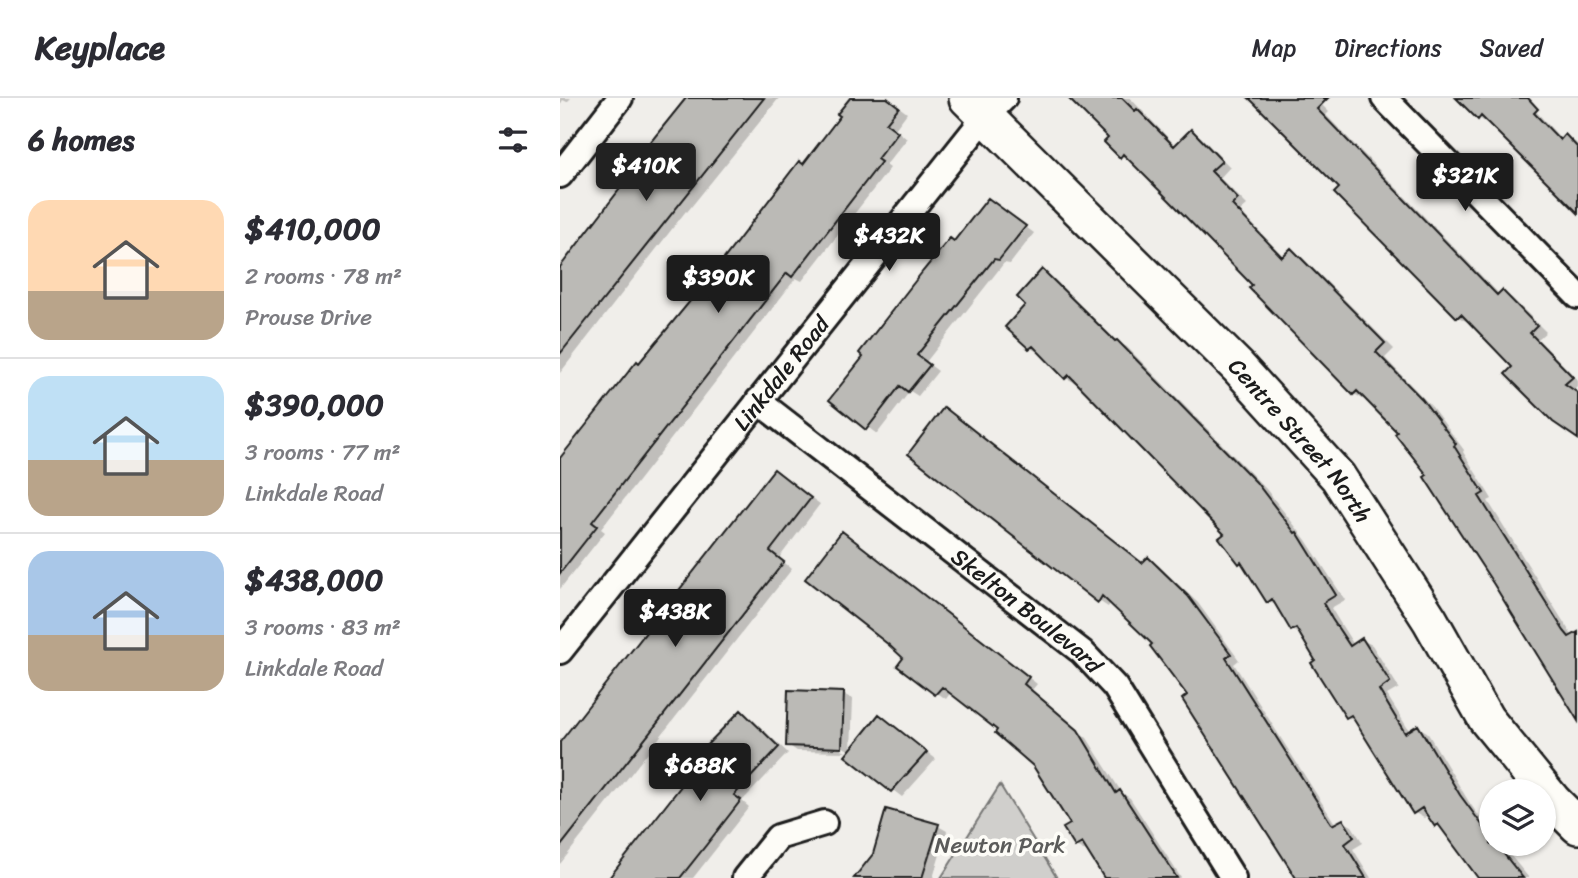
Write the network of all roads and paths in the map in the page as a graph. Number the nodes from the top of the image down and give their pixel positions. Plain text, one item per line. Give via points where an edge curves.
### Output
1 (620, 98) edge
2 (1384, 98) edge
3 (985, 104) edge
4 (560, 175) edge
5 (1578, 296) edge
6 (758, 401) junction
7 (560, 651) edge
8 (824, 823) dead end
9 (1578, 826) edge
10 (745, 878) edge
11 (1233, 878) edge

1 - 4 street
2 - 5 street
3 - 6 street, Linkdale Road
3 - 9 street, Centre Street North via 1338,477 1430,620 1486,719
6 - 7 street, Linkdale Road
6 - 11 street, Skelton Boulevard via 1082,652 1115,687
8 - 10 street via 778,837

